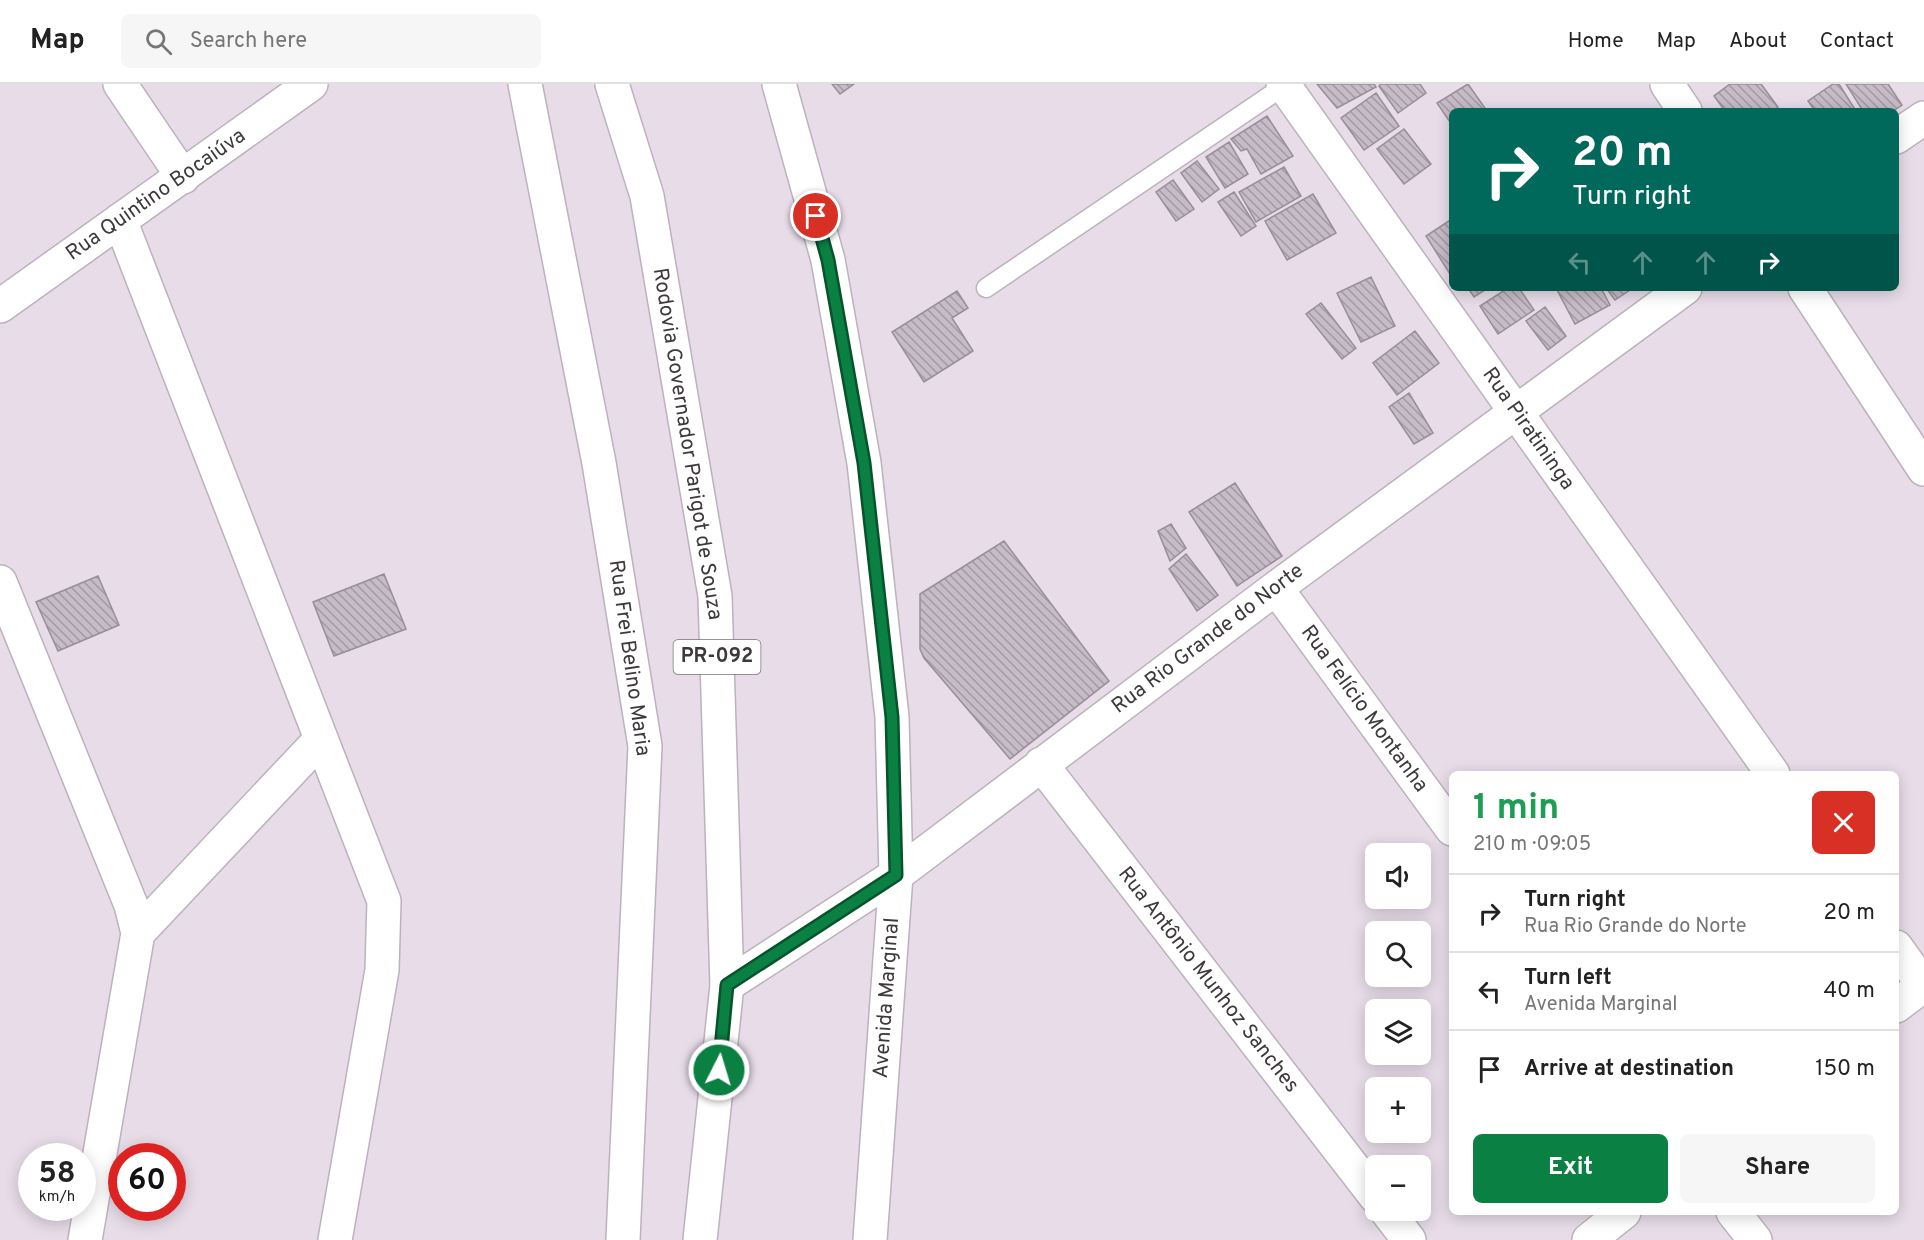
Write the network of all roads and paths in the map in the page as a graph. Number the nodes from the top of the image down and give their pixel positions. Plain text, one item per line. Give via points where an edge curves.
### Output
1 (120, 84) edge
2 (311, 84) edge
3 (525, 84) edge
4 (612, 84) edge
5 (779, 84) edge
6 (1667, 84) edge
7 (1284, 85) edge
8 (1684, 108) edge
9 (1924, 118) edge
10 (1899, 135) edge
11 (183, 177) junction
12 (120, 220) junction
13 (986, 288) dead end
14 (1681, 291) edge
15 (1807, 291) edge
16 (0, 306) edge
17 (1516, 412) junction
18 (1924, 469) edge
19 (0, 582) edge
20 (1276, 588) junction
21 (321, 739) junction
22 (1041, 764) junction
23 (1771, 771) edge
24 (1449, 826) edge
25 (896, 875) junction
26 (138, 933) junction
27 (1899, 951) edge
28 (727, 985) junction
29 (1924, 986) edge
30 (1899, 1004) edge
31 (1365, 1183) edge
32 (1620, 1215) edge
33 (1735, 1215) edge
34 (1394, 1221) edge
35 (85, 1240) edge
36 (335, 1240) edge
37 (623, 1240) edge
38 (700, 1240) edge
39 (870, 1240) edge
40 (1409, 1240) edge
41 (1588, 1240) edge
42 (1755, 1240) edge

1 - 11 street
2 - 11 street, Rua Quintino Bocaiúva
3 - 37 street, Rua Frei Belino Maria via 598,463 645,747
4 - 28 street, Rodovia Governador Parigot de Souza / PR-092 via 647,196 715,596
5 - 25 street, Avenida Marginal via 828,260 864,463 892,717
6 - 8 street
7 - 13 lane
7 - 17 street, Rua Piratininga
9 - 10 street
11 - 12 street, Rua Quintino Bocaiúva
12 - 16 street, Rua Quintino Bocaiúva
12 - 21 street
14 - 17 street, Rua Rio Grande do Norte
15 - 18 street
17 - 20 street, Rua Rio Grande do Norte
17 - 23 street, Rua Piratininga
19 - 26 street via 131,905
20 - 22 street, Rua Rio Grande do Norte
20 - 24 street, Rua Felício Montanha
21 - 26 street
21 - 36 street via 384,901 382,970
22 - 25 street, Rua Rio Grande do Norte
22 - 31 street, Rua Antônio Munhoz Sanches
25 - 28 street, Rua Rio Grande do Norte
25 - 39 street, Avenida Marginal
26 - 35 street
27 - 29 street
28 - 38 street, Rodovia Governador Parigot de Souza / PR-092
29 - 30 street
32 - 41 street
33 - 42 street
34 - 40 street

